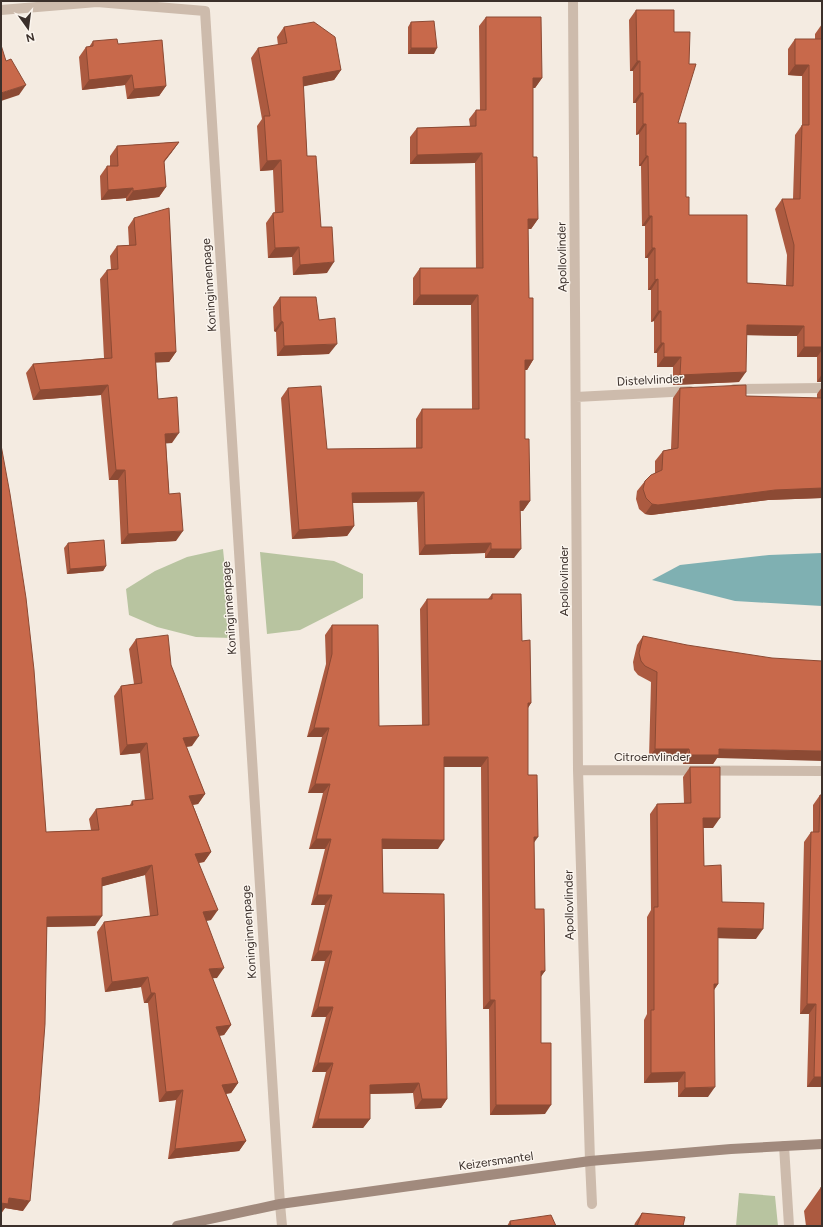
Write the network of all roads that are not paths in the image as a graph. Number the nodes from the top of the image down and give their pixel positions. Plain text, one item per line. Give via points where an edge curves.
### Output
1 (573, 1) edge
2 (204, 6) edge
3 (1, 10) edge
4 (822, 388) edge
5 (720, 389) edge
6 (704, 390) edge
7 (576, 396) junction
8 (578, 770) junction
9 (822, 771) edge
10 (822, 1144) edge
11 (784, 1146) junction
12 (590, 1161) junction
13 (280, 1204) junction
14 (592, 1204) dead end
15 (177, 1226) edge
16 (282, 1226) edge
17 (789, 1226) edge

1 - 7 street, Apollovlinder
2 - 3 street, Koninginnenpage via 97,2
2 - 13 street, Koninginnenpage
4 - 5 street
6 - 7 street, Distelvlinder
7 - 8 street, Apollovlinder
8 - 9 street, Citroenvlinder
8 - 12 street, Apollovlinder
10 - 11 street, Keizersmantel
11 - 12 street, Keizersmantel
11 - 17 street
12 - 13 street, Keizersmantel
12 - 14 street, Apollovlinder
13 - 15 street, Keizersmantel
13 - 16 street, Koninginnenpage

